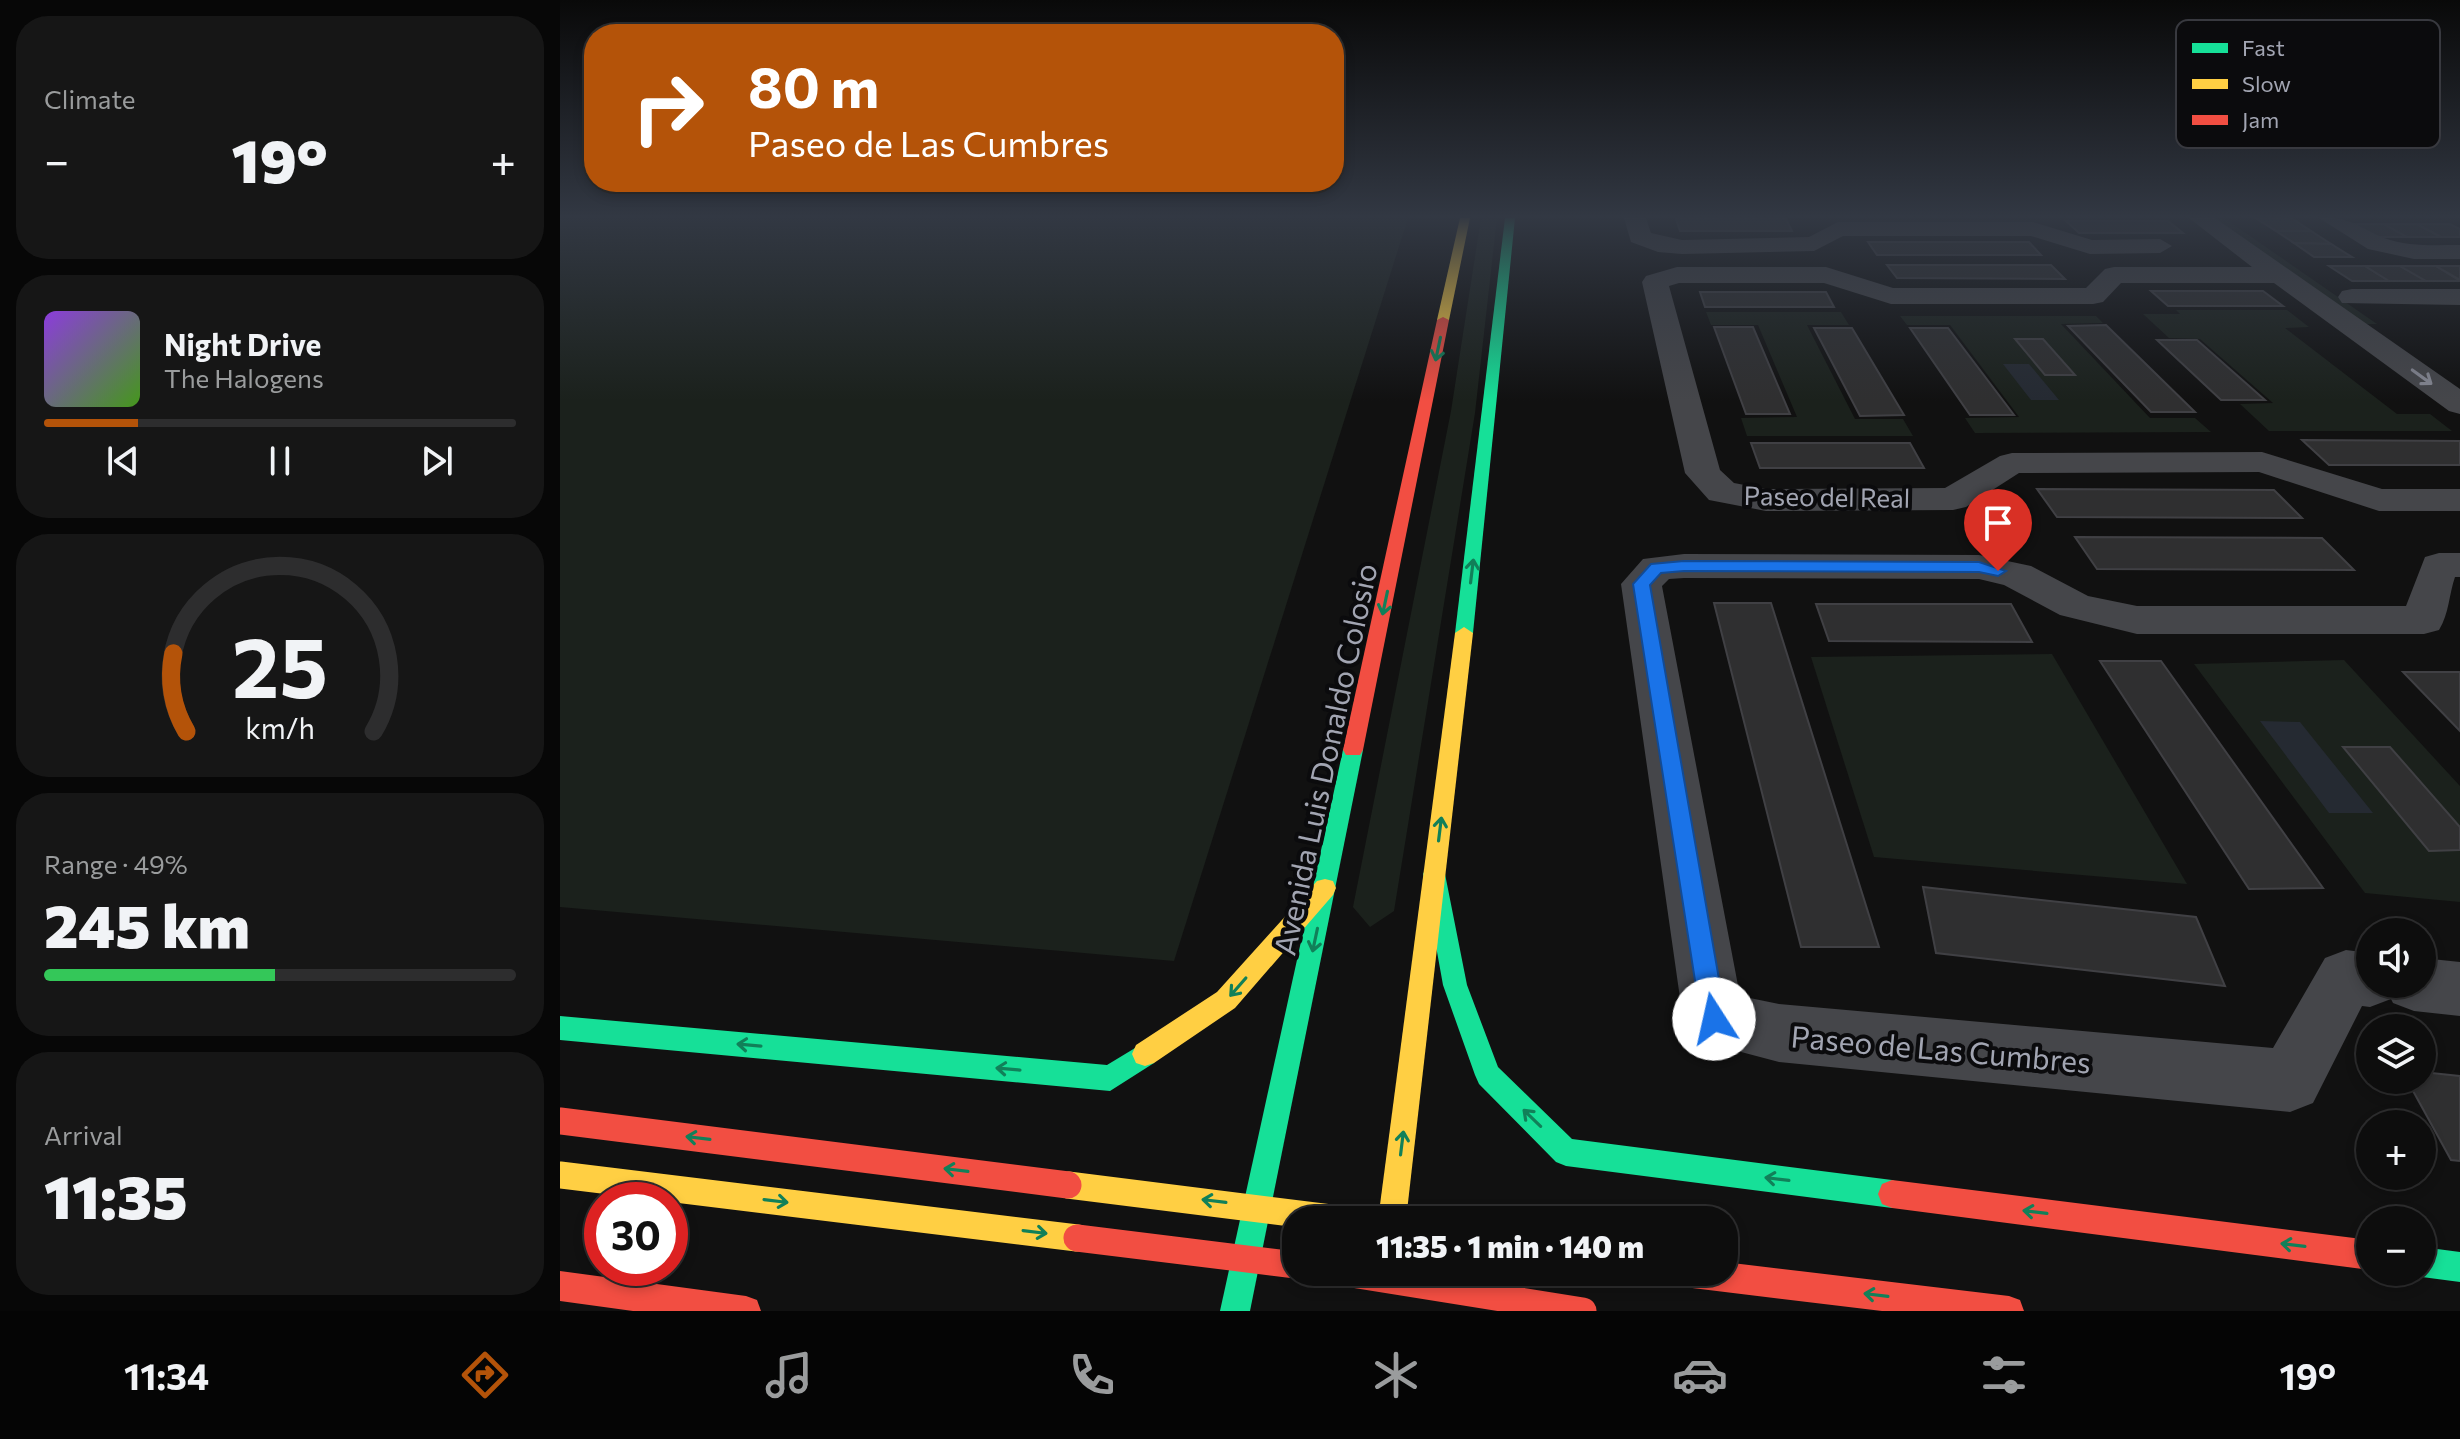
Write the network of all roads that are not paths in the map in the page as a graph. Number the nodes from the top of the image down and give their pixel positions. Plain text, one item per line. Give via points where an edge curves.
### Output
1 (1452, 279) edge
2 (1504, 279) edge
3 (1664, 279) edge
4 (1839, 279) edge
5 (2110, 279) edge
6 (2283, 279) edge
7 (2326, 279) edge
8 (2352, 297) junction
9 (2460, 297) edge
10 (2460, 316) edge
11 (2372, 325) junction
12 (2447, 362) dead end
13 (2460, 404) edge
14 (2460, 500) edge
15 (2460, 565) edge
16 (1434, 874) junction
17 (1326, 886) junction
18 (2356, 978) edge
19 (2436, 986) edge
20 (2460, 989) edge
21 (560, 1028) edge
22 (560, 1121) edge
23 (560, 1175) edge
24 (1394, 1206) edge
25 (1282, 1212) edge
26 (2356, 1253) edge
27 (1282, 1263) edge
28 (2436, 1264) edge
29 (2460, 1267) edge
30 (1738, 1278) edge
31 (560, 1286) edge
32 (1384, 1286) edge
33 (1427, 1286) edge
34 (1383, 1298) dead end
35 (746, 1311) edge
36 (1235, 1311) edge
37 (1583, 1311) edge
38 (2009, 1311) edge

1 -> 17 main road, Avenida Luis Donaldo Colosio
16 -> 2 main road
3 - 14 street, Paseo del Real via 1655,282 1703,473 1722,492 1766,500 1953,499 2012,463 2262,462 2379,500
4 - 5 street, Paseo del Real via 1891,296 2093,296
6 - 11 street
7 - 8 street
8 - 9 street
8 - 11 street
10 - 11 street
11 - 12 street via 2408,336
11 -> 13 street
15 - 18 street, Paseo de Las Cumbres via 2439,565 2424,620 2137,620 2075,606 2017,575 1979,567 1684,566 1657,568 1641,584 1714,1019 1779,1033 2290,1081 2346,977
24 -> 16 main road
26 -> 16 main road via 1566,1152 1488,1075 1455,985
17 -> 21 main road via 1226,1000 1110,1078
17 -> 36 main road, Avenida Luis Donaldo Colosio
19 - 20 street
25 -> 22 main road, bridge
23 -> 27 main road, bridge
28 - 29 main road
38 -> 30 main road
31 - 35 main road
32 - 34 main road
33 - 37 main road, bridge

